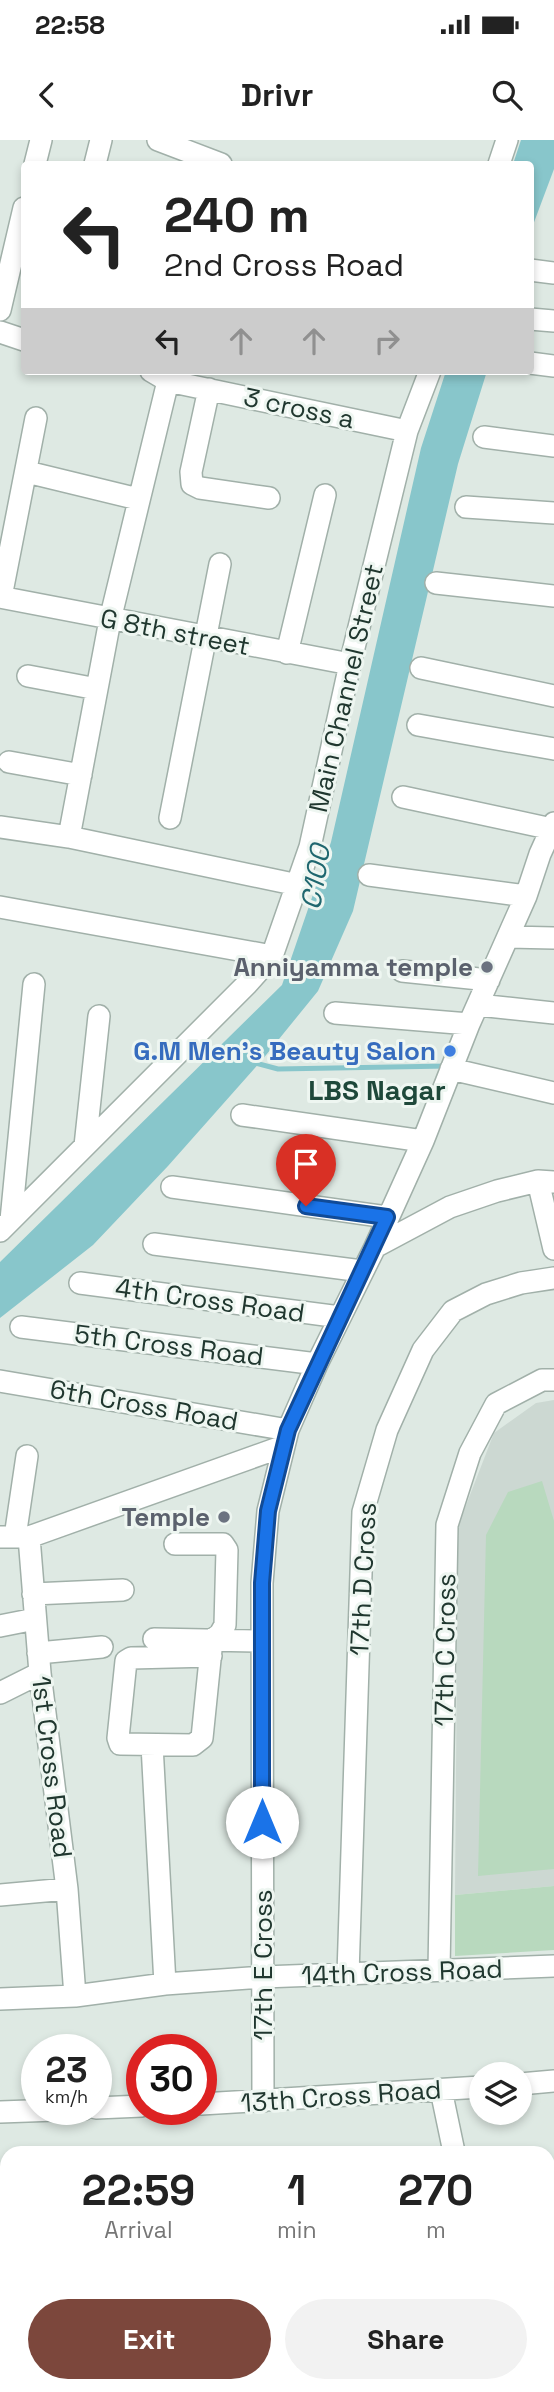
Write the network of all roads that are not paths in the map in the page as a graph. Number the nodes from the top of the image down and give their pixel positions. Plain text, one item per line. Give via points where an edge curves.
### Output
1 (41, 140) edge
2 (101, 140) edge
3 (158, 140) edge
4 (507, 140) edge
5 (36, 161) edge
6 (95, 161) edge
7 (213, 161) edge
8 (500, 161) edge
9 (21, 221) edge
10 (534, 270) edge
11 (554, 273) edge
12 (0, 310) edge
13 (534, 319) edge
14 (554, 321) edge
15 (0, 332) edge
16 (21, 339) edge
17 (534, 364) edge
18 (554, 366) edge
19 (428, 375) edge
20 (160, 376) edge
21 (209, 389) junction
22 (36, 418) dead end
23 (407, 431) junction
24 (484, 437) dead end
25 (554, 446) edge
26 (27, 472) junction
27 (325, 495) dead end
28 (270, 498) dead end
29 (138, 499) junction
30 (466, 507) dead end
31 (554, 513) edge
32 (220, 564) dead end
33 (436, 583) dead end
34 (554, 596) edge
35 (0, 597) edge
36 (110, 620) junction
37 (207, 636) junction
38 (288, 653) junction
39 (350, 664) junction
40 (421, 668) dead end
41 (28, 676) dead end
42 (97, 689) junction
43 (554, 696) edge
44 (418, 725) dead end
45 (554, 749) edge
46 (9, 762) dead end
47 (81, 775) junction
48 (403, 797) dead end
49 (170, 818) dead end
50 (553, 826) edge
51 (0, 827) edge
52 (69, 837) junction
53 (547, 854) edge
54 (369, 875) dead end
55 (298, 885) junction
56 (526, 896) junction
57 (0, 907) edge
58 (508, 937) junction
59 (554, 938) edge
60 (272, 956) junction
61 (402, 971) dead end
62 (489, 980) junction
63 (34, 985) dead end
64 (335, 1013) dead end
65 (554, 1013) edge
66 (473, 1015) junction
67 (99, 1016) dead end
68 (453, 1064) junction
69 (554, 1093) edge
70 (242, 1115) dead end
71 (423, 1141) junction
72 (85, 1146) junction
73 (546, 1181) edge
74 (172, 1187) dead end
75 (387, 1217) junction
76 (6, 1225) edge
77 (154, 1244) dead end
78 (375, 1247) junction
79 (554, 1249) edge
80 (362, 1271) junction
81 (554, 1278) edge
82 (80, 1283) dead end
83 (340, 1317) junction
84 (21, 1327) dead end
85 (317, 1364) junction
86 (554, 1380) edge
87 (0, 1381) edge
88 (286, 1438) junction
89 (27, 1456) dead end
90 (15, 1537) edge
91 (175, 1544) dead end
92 (123, 1590) dead end
93 (33, 1594) junction
94 (35, 1619) junction
95 (0, 1626) edge
96 (154, 1639) dead end
97 (262, 1640) junction
98 (103, 1647) dead end
99 (211, 1648) junction
100 (39, 1663) junction
101 (0, 1693) edge
102 (152, 1745) junction
103 (67, 1889) junction
104 (0, 1895) edge
105 (554, 1966) edge
106 (439, 1970) junction
107 (348, 1974) junction
108 (262, 1977) junction
109 (165, 1984) junction
110 (75, 1996) junction
111 (0, 1999) edge
112 (554, 2081) edge
113 (532, 2083) edge
114 (469, 2088) edge
115 (441, 2090) junction
116 (263, 2101) junction
117 (217, 2103) edge
118 (21, 2111) edge
119 (0, 2112) edge
120 (453, 2146) edge

1 - 5 street
2 - 6 street
3 - 7 street
4 - 8 street
9 - 12 street
10 - 11 street
13 - 14 street
15 - 16 street
17 - 18 street
19 - 23 street, Main Channel Street
20 - 21 street, 3 cross a
20 - 29 street
21 - 23 street, 3 cross a
21 - 28 street via 191,484
22 - 26 street
23 - 39 street, Main Channel Street
24 - 25 street
26 - 29 street
26 - 35 street
27 - 38 street
29 - 36 street
30 - 31 street
32 - 37 street
33 - 34 street
35 - 36 street, G 8th street
36 - 37 street, G 8th street
36 - 42 street
37 - 38 street, G 8th street
37 - 49 street
38 - 39 street, G 8th street
39 - 55 street, Main Channel Street
40 - 43 street
41 - 42 street
42 - 47 street
44 - 45 street
46 - 47 street
47 - 52 street
48 - 50 street
50 - 53 street, 17th E Cross
51 - 52 street
52 - 55 street
53 - 56 street, 17th E Cross
54 - 56 street
55 - 60 street, Main Channel Street
56 - 58 street, 17th E Cross
57 - 60 street
58 - 59 street
58 - 62 street, 17th E Cross
60 - 72 street, Main Channel Street
61 - 62 street
62 - 66 street, 17th E Cross
63 - 76 street
64 - 66 street
65 - 66 street
66 - 68 street, 17th E Cross
67 - 72 street
68 - 69 street
68 - 71 street, 17th E Cross
70 - 71 street
71 - 75 street, 17th E Cross
72 - 76 street, Main Channel Street
73 - 78 street via 497,1191 450,1208
73 - 79 street
74 - 75 street
75 - 78 street, 17th E Cross
77 - 80 street
78 - 80 street, 17th E Cross
80 - 83 street, 17th E Cross
81 - 107 street, 17th D Cross via 486,1294 453,1311 423,1350 374,1469 363,1512
82 - 83 street, 4th Cross Road
83 - 85 street, 17th E Cross
84 - 85 street, 5th Cross Road
85 - 88 street, 17th E Cross
86 - 106 street, 17th C Cross via 542,1380 496,1404 470,1453 447,1525
87 - 88 street, 6th Cross Road
88 - 90 street
88 - 97 street, 17th E Cross via 268,1511
89 - 90 street, 1st Cross Road
90 - 93 street, 1st Cross Road
91 - 99 street via 223,1544 227,1550 225,1625
92 - 93 street
93 - 94 street, 1st Cross Road
94 - 95 street
94 - 100 street, 1st Cross Road
96 - 99 street
97 - 99 street
97 - 108 street, 17th E Cross
98 - 100 street
99 - 102 street via 200,1742
99 - 102 street via 126,1661 118,1742
100 - 101 street
100 - 103 street, 1st Cross Road
102 - 109 street
103 - 104 street
103 - 110 street, 1st Cross Road
105 - 106 street, 14th Cross Road
106 - 107 street, 14th Cross Road
107 - 108 street, 14th Cross Road
108 - 109 street, 14th Cross Road
108 - 116 street, 17th E Cross
109 - 110 street, 14th Cross Road
110 - 111 street, 14th Cross Road
112 - 113 street
114 - 115 street, 13th Cross Road
115 - 116 street, 13th Cross Road
115 - 120 street
116 - 117 street, 13th Cross Road
118 - 119 street

